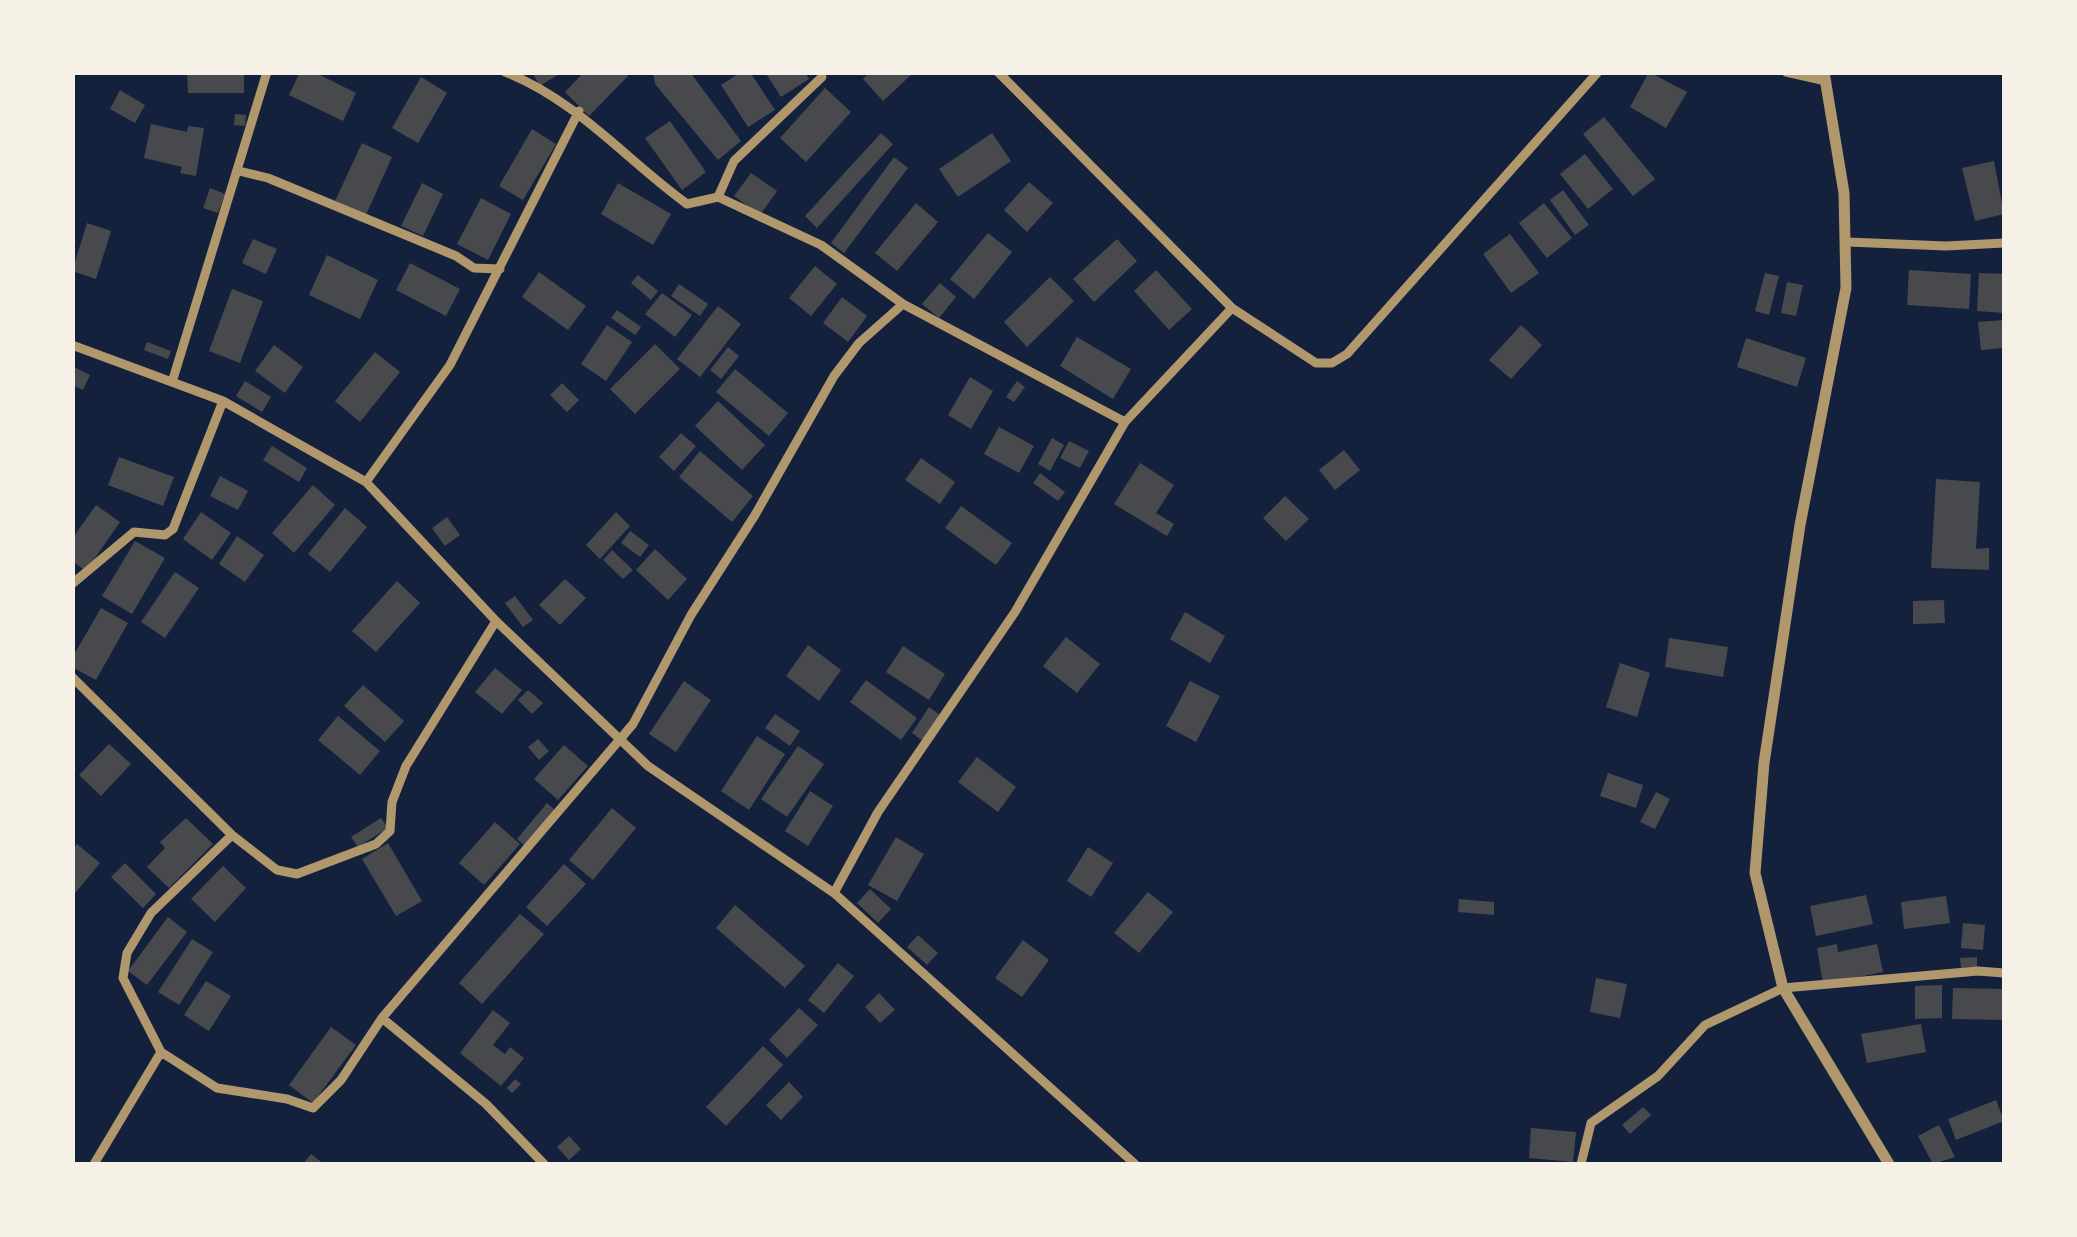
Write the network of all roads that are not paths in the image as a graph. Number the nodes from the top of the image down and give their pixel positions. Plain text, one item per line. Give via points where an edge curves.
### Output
1 (267, 72) edge
2 (505, 72) edge
3 (998, 72) edge
4 (1598, 72) edge
5 (1786, 72) edge
6 (822, 77) dead end
7 (1825, 77) edge
8 (578, 111) junction
9 (239, 171) junction
10 (718, 197) junction
11 (1848, 242) junction
12 (2004, 242) edge
13 (500, 269) junction
14 (903, 304) junction
15 (1232, 308) junction
16 (72, 345) edge
17 (173, 380) junction
18 (224, 401) junction
19 (1125, 422) junction
20 (366, 482) junction
21 (72, 584) edge
22 (496, 621) junction
23 (72, 678) edge
24 (622, 739) junction
25 (232, 834) junction
26 (834, 894) junction
27 (2004, 973) edge
28 (1783, 988) junction
29 (382, 1018) junction
30 (161, 1052) junction
31 (538, 1163) edge
32 (94, 1164) edge
33 (1134, 1164) edge
34 (1582, 1164) edge
35 (1889, 1164) edge

1 - 9 street
2 - 8 street
3 - 15 street
4 - 15 street via 1346,354 1316,363
5 - 7 street
6 - 10 street via 734,161
7 - 11 street
8 - 10 street via 687,204
8 - 13 street
9 - 13 street via 474,268
9 - 17 street
10 - 14 street via 836,254
11 - 12 street
11 - 28 street via 1846,288 1800,525 1756,841 1760,902
13 - 20 street via 450,364
14 - 19 street
14 - 24 street via 858,343 826,389
15 - 19 street
16 - 17 street
17 - 18 street
18 - 20 street
18 - 21 street via 173,528 165,535 134,532
19 - 26 street via 1014,612 878,812
20 - 22 street
22 - 24 street
22 - 25 street via 406,766 390,831 376,844 297,874 277,870
23 - 25 street
24 - 26 street via 690,798
24 - 29 street
25 - 30 street via 151,913 123,965 134,1006
26 - 33 street
27 - 28 street
28 - 34 street via 1705,1026 1658,1076 1602,1112 1591,1123
28 - 35 street
29 - 30 street via 342,1080 313,1108 218,1088
29 - 31 street via 486,1104
30 - 32 street

